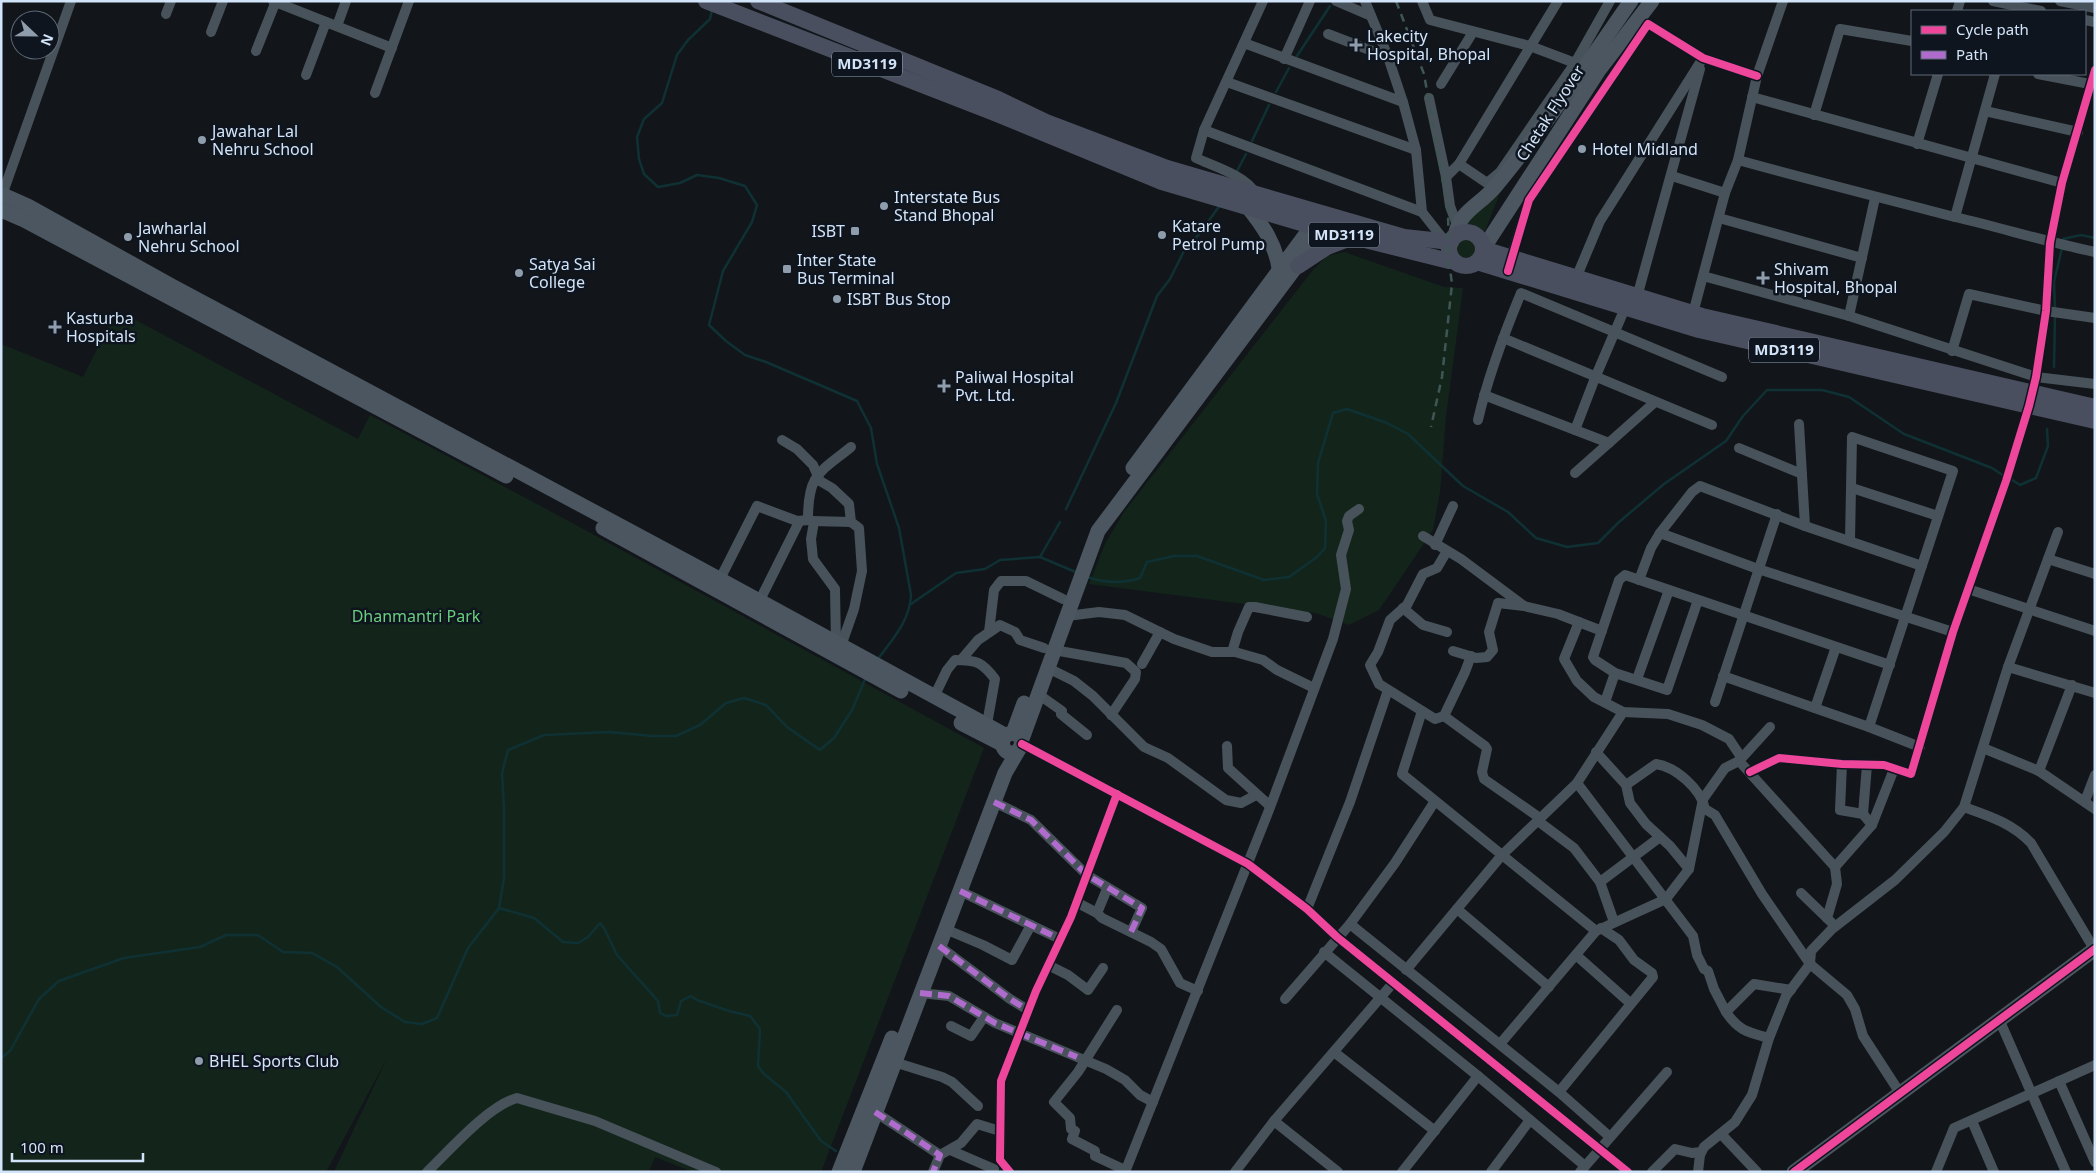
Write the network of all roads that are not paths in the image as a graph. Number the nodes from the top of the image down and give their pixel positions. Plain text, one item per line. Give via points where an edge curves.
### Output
1 (71, 1) edge
2 (171, 1) edge
3 (223, 1) edge
4 (346, 1) edge
5 (409, 1) edge
6 (706, 1) edge
7 (758, 1) edge
8 (1263, 1) edge
9 (1310, 1) edge
10 (1336, 1) edge
11 (1365, 1) edge
12 (1422, 1) edge
13 (1558, 1) edge
14 (1610, 1) edge
15 (1631, 1) edge
16 (1652, 1) edge
17 (1783, 1) edge
18 (1993, 1) edge
19 (2060, 1) edge
20 (275, 2) edge
21 (2089, 5) edge
22 (2015, 9) edge
23 (2028, 10) edge
24 (166, 14) dead end
25 (1371, 16) junction
26 (326, 22) junction
27 (337, 26) junction
28 (211, 32) dead end
29 (1473, 32) junction
30 (1328, 34) dead end
31 (1911, 41) edge
32 (1244, 42) junction
33 (1530, 46) junction
34 (392, 48) junction
35 (256, 51) dead end
36 (1388, 58) junction
37 (1703, 58) junction
38 (1284, 59) junction
39 (1587, 67) junction
40 (2095, 70) edge
41 (306, 75) dead end
42 (1938, 75) edge
43 (1995, 75) edge
44 (2044, 75) edge
45 (1757, 76) junction
46 (1227, 82) junction
47 (1441, 84) dead end
48 (2093, 84) edge
49 (375, 93) dead end
50 (1752, 97) junction
51 (1429, 98) dead end
52 (1403, 102) junction
53 (1985, 111) junction
54 (1814, 115) junction
55 (1204, 130) junction
56 (2078, 132) junction
57 (1917, 144) junction
58 (1416, 150) junction
59 (1971, 158) junction
60 (1738, 160) junction
61 (1459, 164) junction
62 (1672, 176) junction
63 (1446, 177) junction
64 (2062, 183) junction
65 (1236, 191) junction
66 (1726, 193) junction
67 (2, 195) edge
68 (1875, 198) junction
69 (1, 210) edge
70 (1422, 212) junction
71 (1956, 217) junction
72 (1719, 218) junction
73 (1322, 221) junction
74 (1451, 236) junction
75 (1353, 237) junction
76 (2059, 245) junction
77 (2095, 252) edge
78 (1480, 255) junction
79 (1862, 258) junction
80 (1453, 260) junction
81 (1510, 264) junction
82 (1298, 266) junction
83 (1279, 268) junction
84 (1703, 276) junction
85 (1526, 277) junction
86 (1573, 285) junction
87 (1521, 293) junction
88 (1638, 296) junction
89 (1625, 308) junction
90 (2046, 311) junction
91 (1849, 316) junction
92 (2095, 318) edge
93 (1690, 320) junction
94 (1614, 331) junction
95 (1502, 338) junction
96 (1952, 351) junction
97 (1722, 377) dead end
98 (1595, 378) junction
99 (2095, 384) edge
100 (353, 389) junction
101 (2032, 392) junction
102 (1484, 395) junction
103 (1655, 402) junction
104 (2095, 407) edge
105 (1478, 420) dead end
106 (2095, 422) edge
107 (1799, 424) dead end
108 (1712, 425) dead end
109 (1575, 430) junction
110 (782, 440) dead end
111 (1610, 443) junction
112 (851, 447) dead end
113 (1739, 448) dead end
114 (1575, 473) dead end
115 (817, 474) junction
116 (1802, 474) junction
117 (1852, 488) junction
118 (1453, 506) dead end
119 (1359, 509) dead end
120 (1777, 514) junction
121 (1938, 516) junction
122 (807, 521) junction
123 (851, 522) junction
124 (1804, 526) junction
125 (2058, 532) dead end
126 (1660, 533) junction
127 (1423, 536) dead end
128 (1850, 540) junction
129 (1436, 545) junction
130 (1447, 552) junction
131 (2048, 559) junction
132 (1082, 561) junction
133 (1922, 566) junction
134 (1758, 569) junction
135 (696, 572) junction
136 (2095, 574) edge
137 (720, 579) junction
138 (1639, 580) junction
139 (1074, 582) junction
140 (1968, 589) junction
141 (1669, 590) junction
142 (1063, 599) junction
143 (1698, 600) junction
144 (759, 602) junction
145 (1526, 607) junction
146 (2028, 610) junction
147 (1398, 613) junction
148 (1743, 615) junction
149 (1906, 615) junction
150 (1067, 616) junction
151 (1307, 617) dead end
152 (1579, 622) junction
153 (1602, 631) junction
154 (2095, 631) edge
155 (990, 632) junction
156 (1160, 632) junction
157 (1447, 632) dead end
158 (1953, 632) junction
159 (816, 639) junction
160 (838, 645) junction
161 (1836, 647) junction
162 (1049, 649) junction
163 (1453, 651) dead end
164 (1232, 652) junction
165 (1470, 656) junction
166 (961, 660) junction
167 (859, 662) junction
168 (1142, 664) dead end
169 (1890, 665) junction
170 (2008, 667) junction
171 (1048, 668) junction
172 (880, 673) junction
173 (1615, 673) junction
174 (1723, 676) junction
175 (1637, 679) junction
176 (2072, 686) junction
177 (1314, 688) junction
178 (1388, 690) junction
179 (2095, 693) edge
180 (1038, 694) junction
181 (934, 696) junction
182 (1605, 702) junction
183 (1715, 702) dead end
184 (1815, 708) junction
185 (1422, 711) junction
186 (1623, 712) junction
187 (1110, 715) junction
188 (1444, 716) junction
189 (987, 724) junction
190 (1770, 727) dead end
191 (1869, 727) junction
192 (1086, 735) dead end
193 (1012, 743) junction
194 (1227, 746) dead end
195 (1920, 747) junction
196 (1983, 748) junction
197 (1596, 752) junction
198 (1740, 759) junction
199 (1842, 764) junction
200 (1867, 765) junction
201 (1894, 769) junction
202 (2039, 771) junction
203 (1750, 772) junction
204 (2095, 775) edge
205 (1626, 785) junction
206 (1573, 787) junction
207 (1117, 794) junction
208 (1256, 795) junction
209 (1703, 799) junction
210 (1435, 801) junction
211 (2085, 801) junction
212 (994, 802) junction
213 (1270, 806) junction
214 (1964, 807) junction
215 (2095, 809) edge
216 (1863, 814) junction
217 (1539, 820) junction
218 (1872, 825) junction
219 (1660, 837) junction
220 (1502, 855) junction
221 (1630, 861) junction
222 (1248, 864) junction
223 (1835, 867) junction
224 (1689, 869) junction
225 (1086, 875) junction
226 (1600, 882) junction
227 (1107, 889) junction
228 (960, 891) junction
229 (1801, 893) dead end
230 (1666, 899) junction
231 (1076, 902) junction
232 (1307, 909) junction
233 (1457, 909) junction
234 (1097, 913) junction
235 (1826, 918) junction
236 (1614, 922) junction
237 (1350, 924) junction
238 (1031, 925) junction
239 (1835, 926) junction
240 (945, 929) junction
241 (1599, 930) junction
242 (1131, 932) junction
243 (1337, 937) junction
244 (1060, 939) junction
245 (939, 946) junction
246 (2094, 949) edge
247 (1324, 952) junction
248 (1576, 955) junction
249 (1810, 964) junction
250 (1048, 965) junction
251 (1103, 968) dead end
252 (1406, 970) junction
253 (1393, 983) junction
254 (1549, 987) junction
255 (1791, 990) junction
256 (1198, 992) junction
257 (920, 993) junction
258 (1380, 998) junction
259 (1285, 999) dead end
260 (1630, 1003) junction
261 (1028, 1010) junction
262 (1117, 1010) dead end
263 (1726, 1012) junction
264 (984, 1016) junction
265 (1999, 1019) junction
266 (951, 1026) dead end
267 (1020, 1034) junction
268 (1769, 1038) junction
269 (1500, 1044) junction
270 (1334, 1052) junction
271 (1084, 1060) junction
272 (894, 1062) junction
273 (2094, 1067) edge
274 (1667, 1072) dead end
275 (1478, 1076) junction
276 (2059, 1081) junction
277 (1559, 1092) junction
278 (1900, 1093) junction
279 (2031, 1093) junction
280 (1153, 1102) junction
281 (978, 1106) dead end
282 (875, 1112) junction
283 (1530, 1120) junction
284 (1274, 1121) junction
285 (1972, 1121) junction
286 (1000, 1131) junction
287 (1435, 1131) junction
288 (1723, 1133) junction
289 (1610, 1137) junction
290 (1599, 1148) junction
291 (950, 1150) junction
292 (1702, 1152) junction
293 (940, 1155) junction
294 (2095, 1162) edge
295 (994, 1168) dead end
296 (1582, 1169) edge
297 (1125, 1171) edge
298 (427, 1172) edge
299 (716, 1172) edge
300 (839, 1172) edge
301 (853, 1172) edge
302 (933, 1172) edge
303 (1010, 1172) edge
304 (1235, 1172) edge
305 (1338, 1172) edge
306 (1402, 1172) edge
307 (1491, 1172) edge
308 (1628, 1172) edge
309 (1652, 1172) edge
310 (1698, 1172) edge
311 (1757, 1172) edge
312 (1794, 1172) edge
313 (1936, 1172) edge
314 (1994, 1172) edge
315 (2066, 1172) edge

1 - 67 street
2 - 24 street
3 - 28 street
4 - 27 street
5 - 34 street
6 - 65 main road, MD3119 via 1162,182
7 - 65 main road, MD3119 via 998,99 1046,122
8 - 32 street
9 - 38 street
10 - 25 street
11 - 25 street
12 - 29 street via 1430,20
13 - 33 street
14 - 39 street
15 - 39 main road, Chetak Flyover
16 - 39 main road, Chetak Flyover
17 - 45 street
18 - 22 street
19 - 21 street
20 - 26 street
20 - 35 street
22 - 23 street
25 - 36 street
26 - 27 street
26 - 41 street
27 - 34 street
29 - 33 street
29 - 47 street
30 - 36 street
31 - 54 street via 1840,29
32 - 38 street
32 - 46 street
33 - 39 street
33 - 61 street
34 - 49 street
36 - 52 street
37 - 45 street
37 - 62 street
37 - 81 street via 1648,24 1529,200
37 - 86 street via 1600,221
38 - 52 street
39 - 61 street via 1500,172 1487,183
39 - 74 main road, Chetak Flyover via 1493,189 1462,217
39 - 78 main road, Chetak Flyover via 1538,161
40 - 48 street
42 - 57 street
43 - 53 street
44 - 48 street
45 - 50 street
46 - 55 street
46 - 58 street
48 - 56 street
50 - 54 street
50 - 60 street
51 - 63 street
52 - 58 street
53 - 56 street
53 - 59 street
54 - 57 street
55 - 65 street via 1196,158
55 - 70 street
56 - 64 street
57 - 59 street
58 - 70 street
59 - 64 street
59 - 71 street
60 - 66 street
60 - 68 street
61 - 63 street
62 - 66 street
62 - 88 street
63 - 74 street
64 - 76 street
65 - 73 main road, MD3119
65 - 83 main road via 1268,233
66 - 72 street
67 - 100 main road via 28,206
68 - 71 street
68 - 79 street
69 - 100 main road
70 - 74 street
71 - 76 street
72 - 79 street
72 - 84 street
73 - 74 main road, MD3119 via 1404,237
73 - 75 main road, MD3119
73 - 82 main road
73 - 83 main road
74 - 78 main road via 1467,232 1473,234 1479,238
74 - 80 main road via 1450,255
75 - 80 main road, MD3119
75 - 82 main road via 1328,247
76 - 77 street
76 - 90 street
78 - 80 main road via 1465,266
78 - 81 main road, MD3119
79 - 91 street
81 - 85 main road, MD3119
81 - 86 main road, MD3119
82 - 132 main road via 1098,531
83 - 132 main road via 1090,527
84 - 91 street
84 - 93 street
85 - 86 main road, MD3119
85 - 87 street
86 - 88 main road, MD3119
86 - 89 main road, MD3119
87 - 94 street
87 - 95 street
88 - 93 main road, MD3119
89 - 93 main road, MD3119
89 - 94 street
90 - 92 street
90 - 96 street via 1969,294
90 - 101 street
91 - 96 street
93 - 101 main road, MD3119
94 - 97 street
94 - 98 street
95 - 98 street
95 - 102 street
96 - 101 street
98 - 103 street
98 - 109 street
99 - 101 street
100 - 135 main road
101 - 104 main road, MD3119
101 - 106 main road, MD3119
101 - 140 street via 2013,460
102 - 105 street
102 - 109 street
103 - 108 street
103 - 111 street
107 - 116 street
109 - 111 street
110 - 115 street via 797,449
111 - 114 street
112 - 115 street
113 - 116 street
115 - 122 street via 808,495
115 - 123 street via 820,481 850,504
116 - 124 street
117 - 121 street
117 - 121 street via 1852,437 1953,471
117 - 128 street
118 - 129 street
119 - 177 street via 1347,518 1348,530 1341,555 1344,599
120 - 124 street
120 - 126 street via 1700,486
120 - 134 street
121 - 133 street
122 - 123 street
122 - 137 street via 757,506
122 - 144 street
122 - 160 street via 813,558 835,589
123 - 160 street via 859,528 862,571 854,609
124 - 128 street
125 - 131 street
126 - 134 street
126 - 138 street
127 - 129 street
128 - 133 street
129 - 130 street
130 - 145 street
130 - 147 street via 1437,568 1423,574 1410,600
131 - 136 street
131 - 146 street
132 - 139 main road
133 - 149 street
134 - 148 street
134 - 149 street
135 - 137 main road
135 - 159 main road
137 - 144 main road
138 - 141 street
138 - 153 street via 1625,575 1618,580
139 - 142 main road
139 - 150 main road
140 - 146 street
140 - 158 street
141 - 143 street
141 - 175 street
142 - 155 street via 1026,581 1000,581 994,590
142 - 162 main road
143 - 148 street
143 - 175 street via 1667,690
144 - 159 main road
145 - 152 street
145 - 165 street via 1498,603 1489,632 1493,650 1487,656
146 - 154 street
146 - 170 street
147 - 157 street
147 - 178 street via 1388,624 1370,666 1379,684
148 - 161 street
148 - 174 street
149 - 158 street
149 - 169 street
150 - 156 street via 1099,612 1125,615
150 - 162 main road
151 - 164 street via 1249,607
152 - 153 street
152 - 182 street via 1564,659 1577,681
153 - 173 street via 1593,657
155 - 162 street via 1000,625 1015,632 1020,640
155 - 166 street via 978,640
156 - 164 street via 1212,652
156 - 168 street
158 - 195 street
159 - 160 main road
159 - 167 main road
160 - 167 main road
161 - 169 street
161 - 184 street
162 - 171 main road
162 - 187 street via 1126,663 1132,667 1136,672 1135,679
162 - 193 main road
163 - 165 street
164 - 177 street via 1263,660
165 - 188 street
166 - 181 street via 952,663
166 - 189 street via 985,665 995,679
167 - 172 main road
169 - 191 street
170 - 176 street
170 - 196 street
171 - 180 main road
171 - 187 street via 1074,680
172 - 181 main road
172 - 193 main road
173 - 175 street
173 - 182 street
174 - 183 street
174 - 184 street
176 - 179 street
176 - 202 street
177 - 213 street
178 - 185 street
178 - 232 street via 1350,802
180 - 192 street via 1062,711 1061,714
180 - 193 main road
181 - 189 main road
182 - 186 street
184 - 191 street
185 - 188 street via 1435,719
185 - 210 street via 1402,774
186 - 197 street
186 - 198 street via 1668,714 1702,725 1728,739
187 - 208 street via 1144,747 1168,758 1226,800 1241,803
188 - 217 street via 1486,746 1484,779
189 - 193 main road
190 - 198 street
191 - 195 street
193 - 207 street
193 - 212 main road
193 - 300 main road
194 - 208 street via 1228,768
195 - 201 street via 1911,774
196 - 202 street
196 - 214 street
197 - 205 street
197 - 206 street
198 - 203 street
198 - 209 street via 1723,770
199 - 200 street
199 - 203 street via 1779,758
199 - 216 street via 1840,810
200 - 201 street
200 - 216 street
201 - 218 street
202 - 211 street
203 - 223 street
204 - 211 street
205 - 209 street via 1656,764 1667,766
205 - 219 street via 1630,803
206 - 217 street
206 - 221 street
207 - 222 street
207 - 225 street
208 - 213 street
209 - 224 street
209 - 249 street via 1705,809 1715,814 1762,894
210 - 220 street
210 - 237 street
211 - 215 street
212 - 225 street via 1031,820
212 - 228 main road
213 - 222 street
214 - 239 street via 1944,832 1895,880
214 - 246 street via 2005,822 2019,830 2031,843
216 - 218 street
217 - 220 street
217 - 226 street via 1574,848
218 - 223 street
219 - 221 street
219 - 224 street
220 - 233 street
220 - 241 street
221 - 226 street
221 - 230 street
222 - 232 street
222 - 256 street
223 - 235 street via 1837,884
224 - 230 street
225 - 227 street
225 - 231 street
226 - 236 street
227 - 234 street
227 - 242 street via 1142,908
228 - 238 street
228 - 240 main road
229 - 235 street
230 - 236 street
230 - 263 street via 1693,936 1697,955 1708,971
231 - 234 street
231 - 244 street
232 - 243 street
233 - 252 street
233 - 254 street
234 - 242 street
235 - 239 street
236 - 241 street
237 - 243 street
237 - 252 street
238 - 240 street via 1012,960
238 - 244 street
239 - 249 street via 1811,951
240 - 245 main road
241 - 248 street
241 - 260 street via 1619,940 1634,960 1652,973 1651,982
242 - 256 street via 1161,949 1180,983
243 - 247 street
243 - 253 street
244 - 250 street
245 - 257 main road
245 - 261 street
246 - 265 main road
247 - 258 street
247 - 259 street
248 - 254 street
248 - 260 street
249 - 255 street
249 - 278 street via 1846,995 1855,1009 1863,1036
250 - 251 street via 1088,990
250 - 261 street
252 - 269 street
253 - 258 street
253 - 290 street
254 - 269 street
255 - 263 street via 1754,984
255 - 268 street
256 - 280 street
257 - 264 street via 949,996
257 - 272 main road
258 - 270 street
258 - 275 street
260 - 277 street
261 - 267 street
262 - 271 street
263 - 268 street via 1745,1032
264 - 266 street via 972,1036
264 - 267 street
265 - 278 main road
265 - 279 street
267 - 271 street
267 - 286 street via 1001,1081
268 - 288 street via 1752,1095 1735,1122
269 - 277 street
270 - 284 street
270 - 287 street
271 - 280 street via 1126,1080 1140,1095
271 - 297 street via 1054,1102 1070,1119 1071,1129 1075,1131 1072,1140
272 - 281 street via 952,1082
272 - 282 main road
273 - 276 street
274 - 289 street
275 - 283 street
275 - 287 street
276 - 279 street
276 - 294 street
277 - 289 street
278 - 312 main road
279 - 285 street
279 - 315 street
280 - 297 street
282 - 293 street
282 - 301 main road
283 - 296 street
283 - 307 street
284 - 304 street
284 - 305 street
285 - 313 street via 1954,1128
285 - 314 street
286 - 291 street via 977,1124
286 - 303 street via 1000,1160
287 - 306 street
288 - 292 street
288 - 311 street
289 - 290 street
290 - 296 street
290 - 308 street
291 - 293 street
291 - 295 street
292 - 309 street via 1692,1154 1675,1149
292 - 310 street
293 - 302 street
298 - 299 street via 493,1110 517,1098 595,1121

